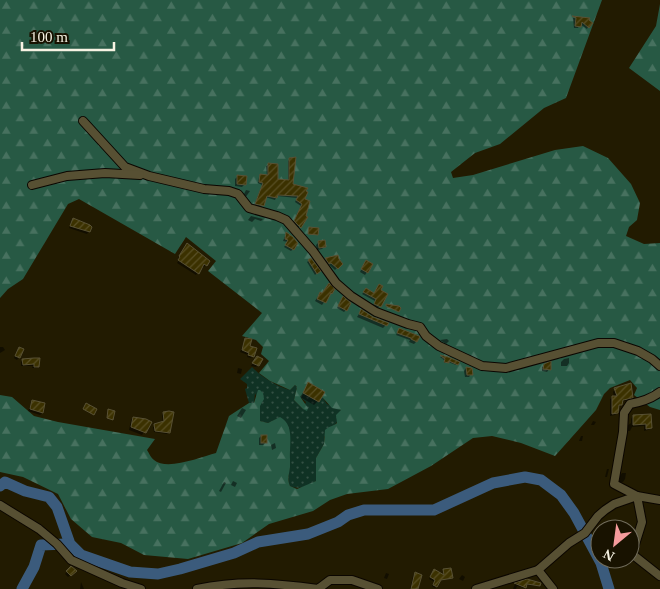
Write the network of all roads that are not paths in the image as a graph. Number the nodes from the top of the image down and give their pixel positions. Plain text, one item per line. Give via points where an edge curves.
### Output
1 (83, 121) dead end
2 (149, 176) junction
3 (32, 186) dead end
4 (660, 366) edge
5 (660, 392) edge
6 (637, 496) junction
7 (660, 500) edge
8 (0, 505) edge
9 (538, 570) junction
10 (660, 576) edge
11 (140, 589) edge
12 (197, 589) edge
13 (378, 589) edge
14 (476, 589) edge
15 (553, 589) edge

1 - 2 street via 125,166
2 - 3 street via 105,173 67,176
2 - 4 street via 204,189 229,191 238,194 249,208 286,220 336,284 351,296 376,312 420,326 426,336 439,346 482,366 506,368 598,343 614,343 638,351
5 - 6 street via 630,404 624,413 614,484
6 - 7 street
6 - 9 street via 605,510 585,533
6 - 10 street via 642,522 632,554
8 - 11 street via 39,529 71,560
9 - 14 street
9 - 15 street
12 - 13 street via 257,582 318,589 330,580 352,580

